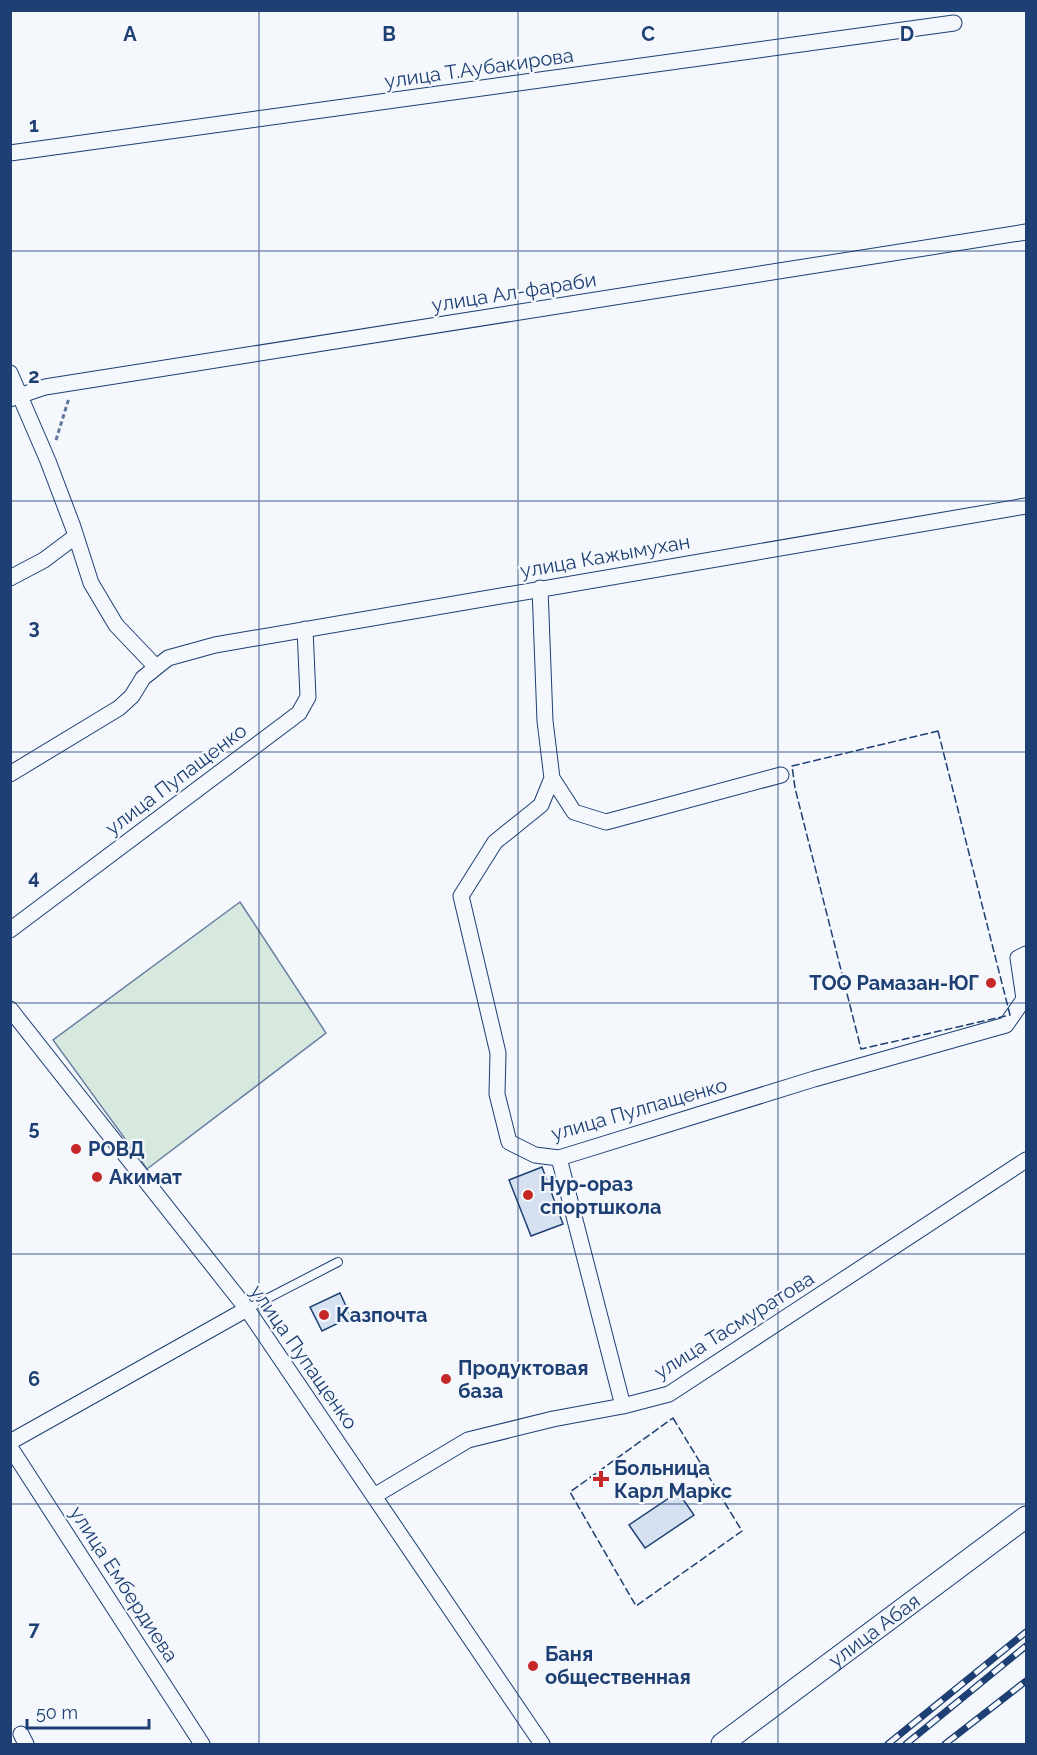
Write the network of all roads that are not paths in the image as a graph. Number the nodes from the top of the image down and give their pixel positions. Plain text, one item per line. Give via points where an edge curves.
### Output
1 (954, 23) dead end
2 (10, 153) edge
3 (1026, 232) edge
4 (10, 373) edge
5 (16, 397) edge
6 (1026, 506) edge
7 (76, 536) junction
8 (10, 578) edge
9 (540, 588) junction
10 (305, 629) junction
11 (156, 668) junction
12 (10, 774) edge
13 (781, 775) dead end
14 (552, 778) junction
15 (10, 930) edge
16 (1022, 956) edge
17 (10, 1009) edge
18 (560, 1158) junction
19 (1026, 1160) edge
20 (338, 1262) dead end
21 (247, 1309) junction
22 (623, 1406) junction
23 (10, 1442) edge
24 (10, 1447) edge
25 (374, 1496) junction
26 (1026, 1517) edge
27 (202, 1744) edge
28 (542, 1744) edge
29 (722, 1744) edge

1 - 2 street, улица Т.Аубакирова
3 - 5 street, улица Ал-фараби via 75,382
4 - 5 street
5 - 7 street via 48,461
6 - 9 street, улица Кажымухан
7 - 8 street via 44,560
7 - 11 street via 91,583 116,625
9 - 10 street, улица Кажымухан
9 - 14 street, улица Пулпащенко via 545,721
10 - 11 street, улица Кажымухан via 215,645 168,658
10 - 15 street, улица Пупащенко via 308,697 299,713
11 - 12 street, улица Кажымухан via 119,708
13 - 14 street via 606,822 574,812
14 - 18 street, улица Пулпащенко via 541,805 495,842 461,896 498,1053 497,1094 509,1142 535,1155
16 - 18 street, улица Пулпащенко via 1024,999 1006,1025 814,1079
17 - 21 street, улица Пупащенко
18 - 22 street
19 - 22 street, улица Тасмуратова via 669,1394
20 - 21 lane
21 - 23 street
21 - 25 street, улица Пупащенко
22 - 25 street, улица Тасмуратова via 468,1440
24 - 27 street, улица Ембердиева
25 - 28 street, улица Пупащенко
26 - 29 main road, улица Абая

